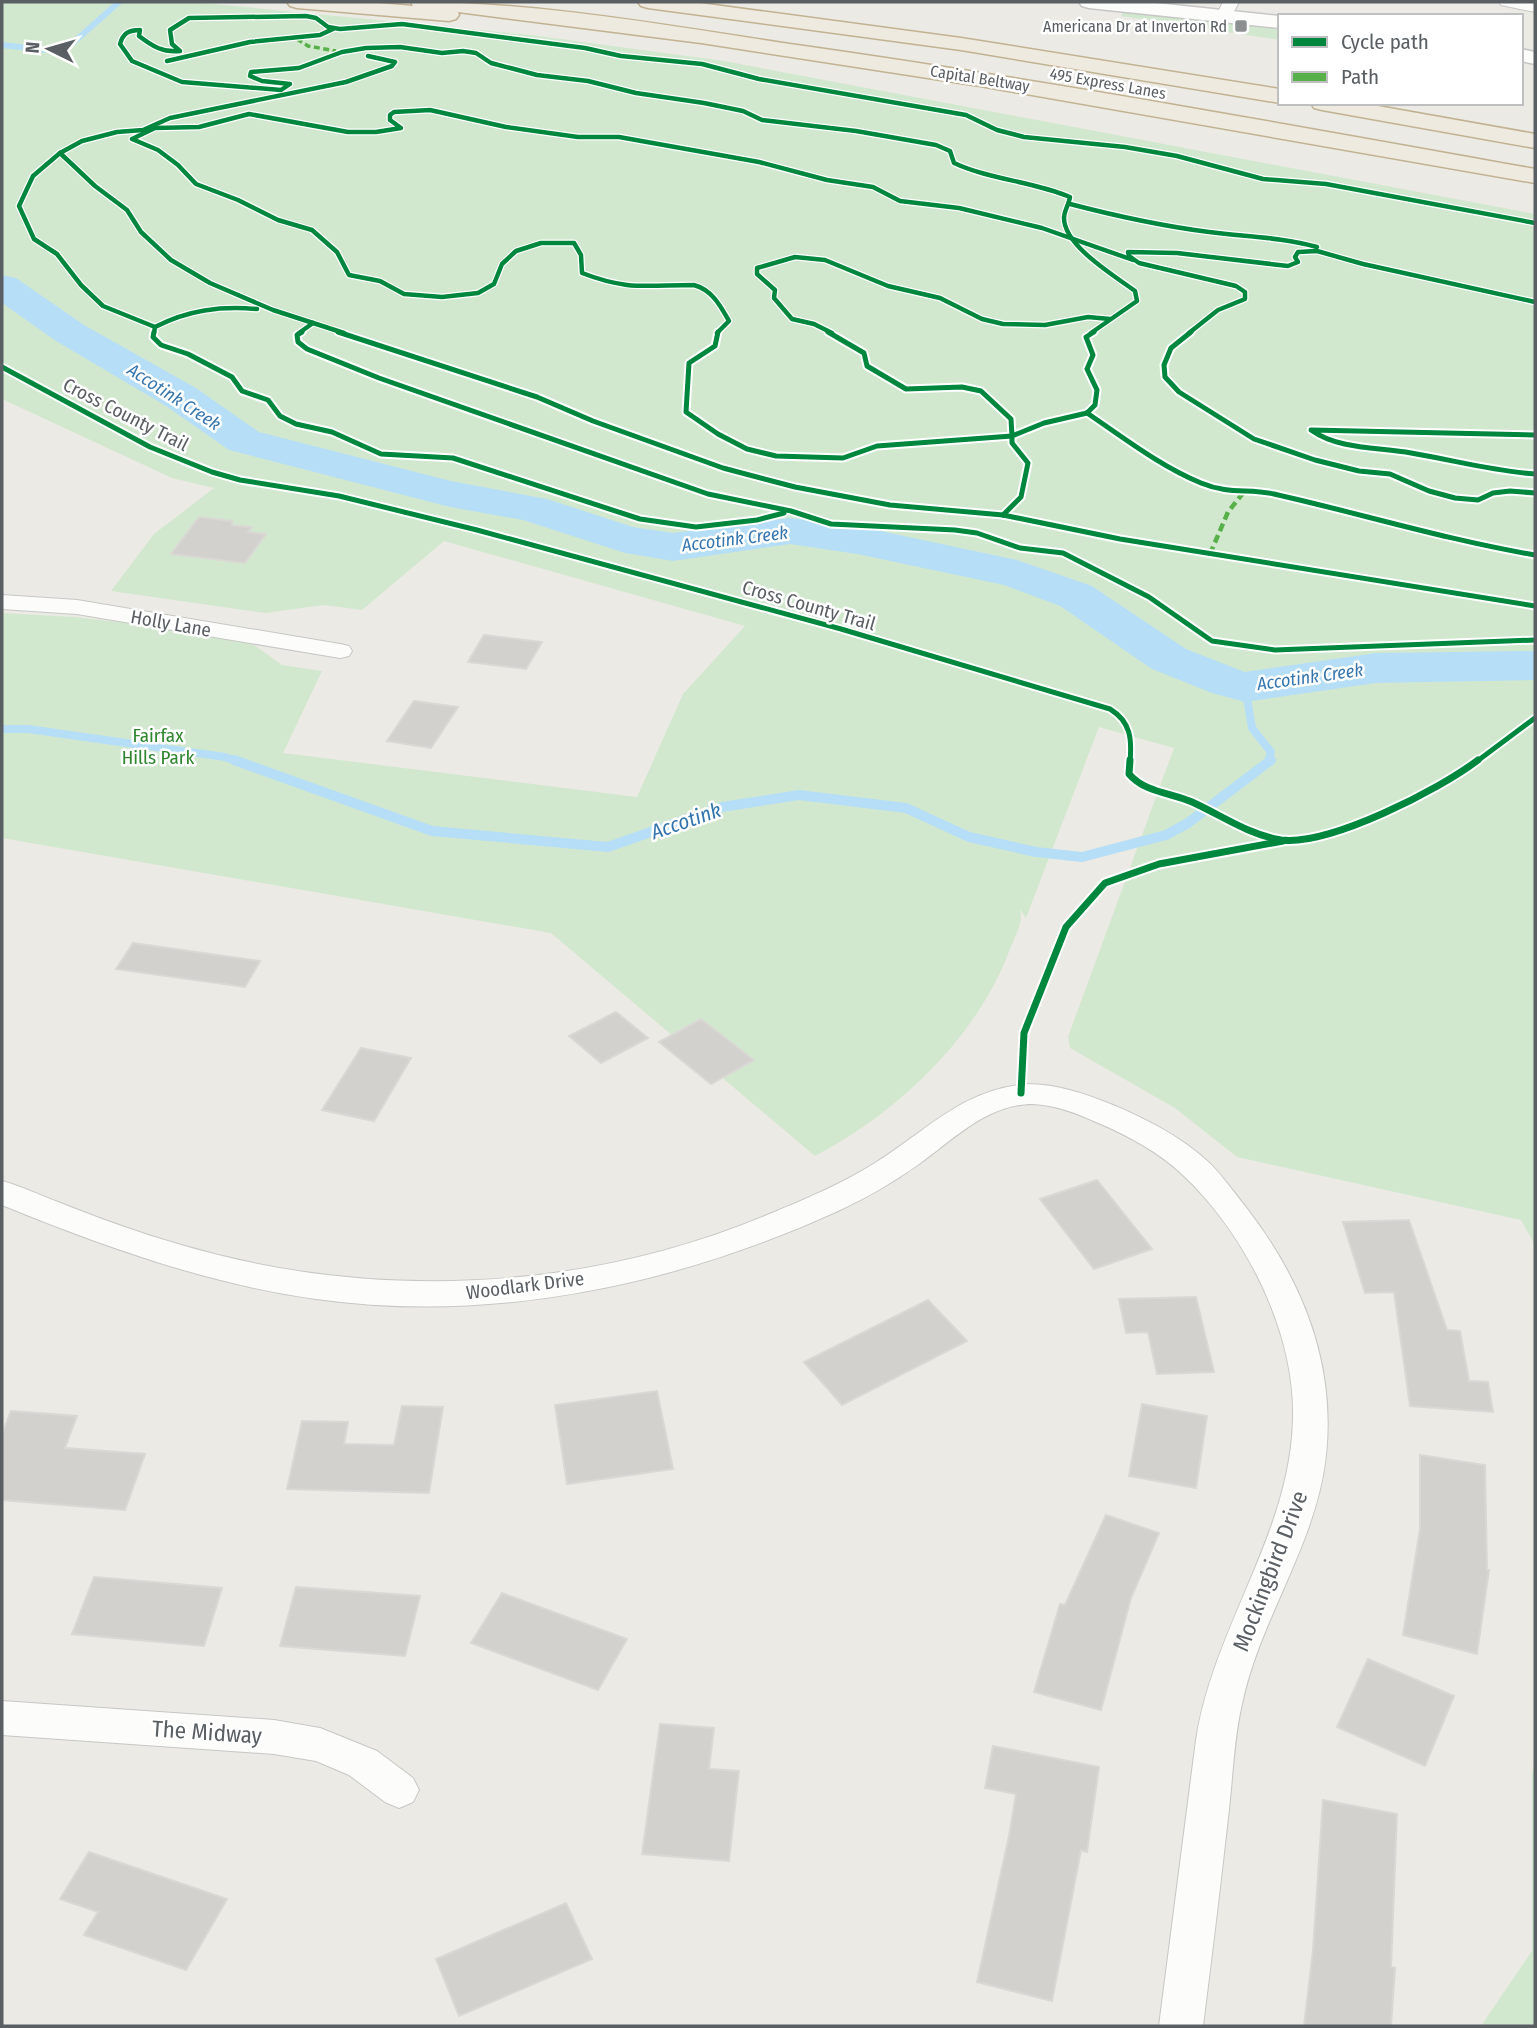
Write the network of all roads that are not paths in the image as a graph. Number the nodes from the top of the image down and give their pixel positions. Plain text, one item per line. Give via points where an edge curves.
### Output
1 (297, 2) edge
2 (421, 2) edge
3 (553, 2) edge
4 (649, 2) edge
5 (750, 2) edge
6 (1089, 2) edge
7 (1507, 2) edge
8 (814, 4) edge
9 (1535, 7) edge
10 (1227, 9) edge
11 (1278, 22) edge
12 (1075, 49) junction
13 (843, 56) junction
14 (1278, 83) edge
15 (1278, 96) edge
16 (1333, 105) edge
17 (1411, 105) edge
18 (1535, 127) edge
19 (1535, 141) edge
20 (1535, 159) edge
21 (1535, 176) edge
22 (2, 602) edge
23 (340, 651) dead end
24 (1021, 1093) joint
25 (2, 1192) edge
26 (2, 1718) edge
27 (399, 1790) dead end
28 (1181, 2026) edge

1 - 13 highway
2 - 13 highway, Capital Beltway
3 - 20 highway, 495 Express Lanes via 1022,68
4 - 15 highway, 495 Express Lanes via 974,46
5 - 12 highway
6 - 10 street
7 - 9 street
8 - 12 highway
10 - 11 street
12 - 14 highway
13 - 21 highway, Capital Beltway
16 - 19 highway
17 - 18 highway
22 - 23 street, Holly Lane via 77,607
24 - 25 street, Woodlark Drive via 973,1108 894,1166 769,1227 698,1252 622,1271 462,1294 355,1292 198,1263
24 - 28 street, Mockingbird Drive via 1047,1094 1121,1120 1197,1170 1263,1255 1288,1302 1304,1353 1312,1413 1309,1461 1298,1510 1241,1640 1222,1706
26 - 27 street, The Midway via 274,1737 320,1745 363,1763

